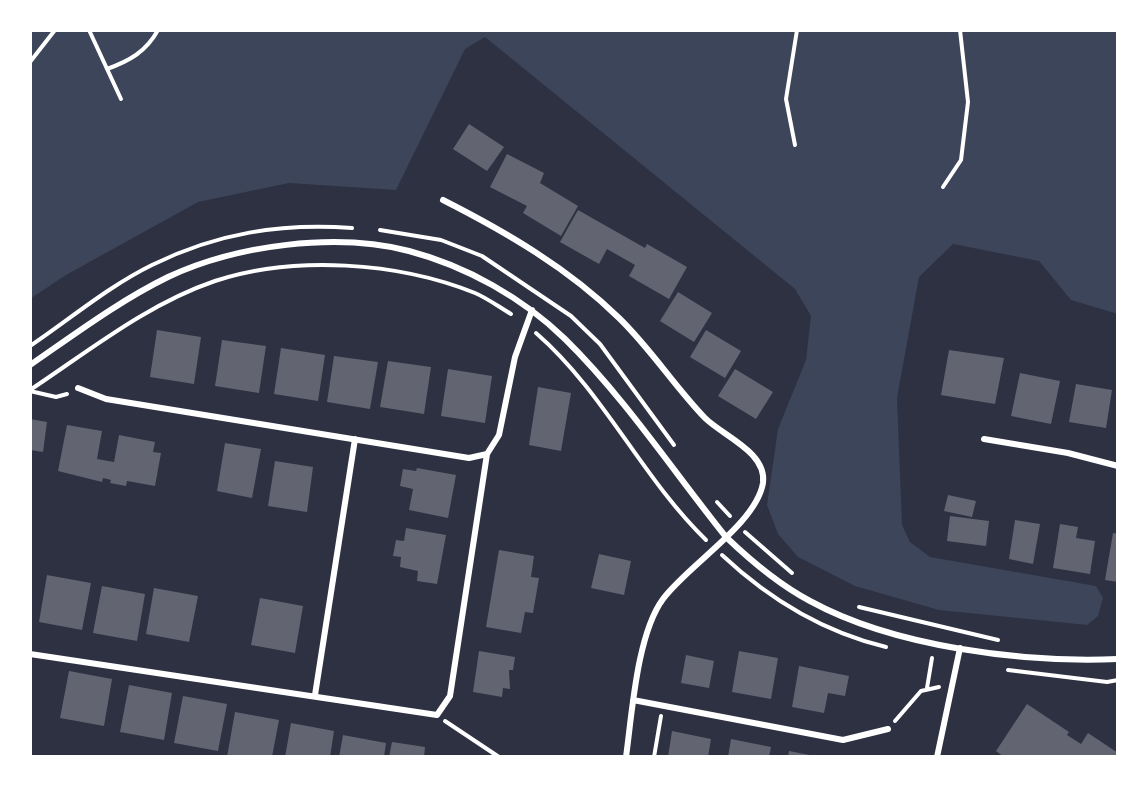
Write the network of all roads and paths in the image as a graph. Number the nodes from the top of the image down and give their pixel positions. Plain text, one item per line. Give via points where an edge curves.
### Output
1 (55, 30) edge
2 (88, 30) edge
3 (158, 30) edge
4 (797, 30) edge
5 (960, 30) edge
6 (30, 62) edge
7 (107, 69) junction
8 (121, 99) dead end
9 (795, 145) dead end
10 (943, 187) dead end
11 (443, 200) dead end
12 (355, 228) dead end
13 (378, 230) dead end
14 (532, 310) junction
15 (526, 325) junction
16 (30, 346) edge
17 (30, 365) edge
18 (78, 388) joint
19 (30, 390) edge
20 (355, 439) junction
21 (984, 440) dead end
22 (680, 453) dead end
23 (487, 454) junction
24 (1118, 466) edge
25 (714, 498) dead end
26 (737, 524) junction
27 (726, 537) junction
28 (714, 548) junction
29 (801, 580) dead end
30 (853, 605) dead end
31 (1000, 641) dead end
32 (890, 648) dead end
33 (960, 648) junction
34 (30, 654) edge
35 (922, 655) dead end
36 (932, 658) junction
37 (1118, 659) edge
38 (957, 663) junction
39 (1004, 669) dead end
40 (1118, 680) edge
41 (952, 687) junction
42 (927, 688) junction
43 (315, 695) junction
44 (633, 699) junction
45 (663, 705) junction
46 (437, 715) junction
47 (888, 729) joint
48 (499, 757) edge
49 (626, 757) edge
50 (654, 757) edge
51 (937, 757) edge

1 - 6 path
2 - 7 path
3 - 7 path via 133,59
4 - 9 path via 786,99
5 - 10 path via 968,102 963,149 961,160
7 - 8 path
11 - 26 street via 492,225 586,288 654,354 705,418 754,455 763,483 753,507
12 - 16 path via 306,225 248,232 193,248 151,266
13 - 22 path via 441,240 482,256 571,316 600,344
14 - 15 street
14 - 17 street via 489,283 408,251 309,242 236,255 170,276 129,298
14 - 27 street via 596,372
15 - 19 path via 478,294 393,271 342,266 254,273 216,281 140,316
15 - 23 street via 515,357 500,435
15 - 28 path via 557,352 675,506
18 - 19 path via 56,397
18 - 20 street via 106,399
20 - 23 street via 469,458
20 - 43 street
21 - 24 street via 1068,453
23 - 46 street via 450,696
25 - 26 path
26 - 27 street
26 - 29 path
27 - 28 street
27 - 33 street via 777,580 818,605 893,633
28 - 32 path via 750,582 783,604 858,640
28 - 44 street via 662,600 645,643
30 - 31 path
33 - 37 street via 1036,658
33 - 38 street
34 - 43 street
35 - 36 path
36 - 38 path
36 - 42 path
38 - 41 street
39 - 40 path via 1107,682
41 - 42 path
41 - 51 street
42 - 47 path
43 - 46 street
44 - 45 street
44 - 49 street
45 - 47 street via 843,740
45 - 50 path
46 - 48 path

